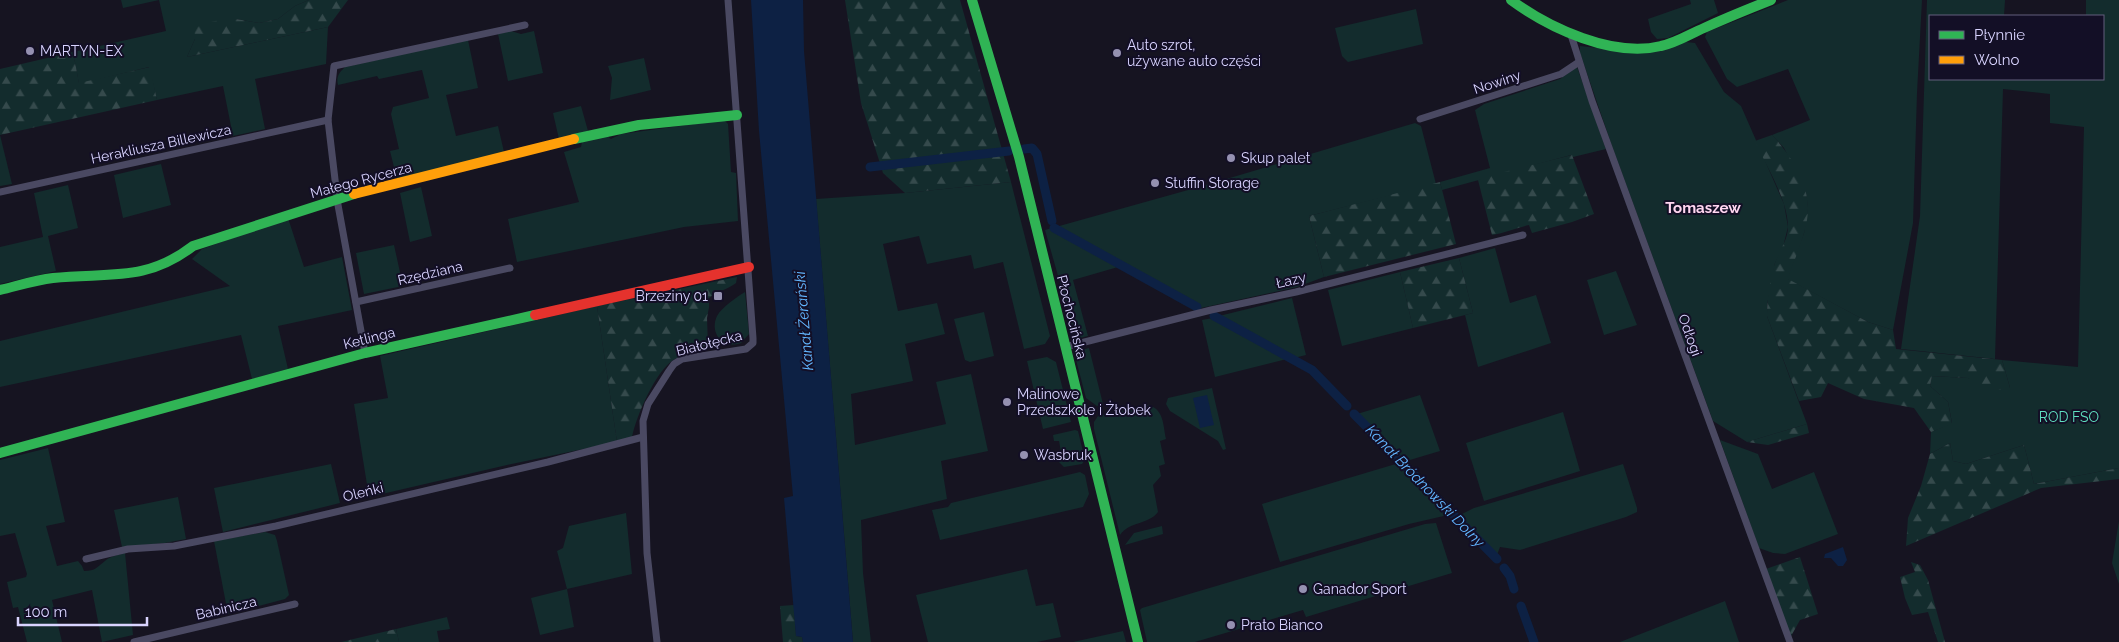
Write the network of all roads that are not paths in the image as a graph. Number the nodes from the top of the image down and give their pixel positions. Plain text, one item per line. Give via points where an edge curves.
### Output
1 (728, 0) edge
2 (972, 0) edge
3 (1510, 0) edge
4 (1771, 0) edge
5 (525, 25) dead end
6 (1571, 35) junction
7 (1579, 62) junction
8 (737, 115) junction
9 (1420, 119) dead end
10 (328, 120) junction
11 (0, 192) edge
12 (338, 198) junction
13 (1523, 235) dead end
14 (749, 267) junction
15 (510, 268) dead end
16 (0, 290) edge
17 (356, 302) junction
18 (1065, 347) junction
19 (365, 353) junction
20 (643, 437) junction
21 (0, 453) edge
22 (86, 559) dead end
23 (295, 604) dead end
24 (134, 642) edge
25 (657, 642) edge
26 (1138, 642) edge
27 (1790, 642) edge

1 - 8 street, Białołęcka
2 - 18 street, Płochocińska via 1015,140
3 - 6 street
4 - 6 street via 1654,48 1634,48
5 - 10 street via 334,66
6 - 7 street, Odłogi
7 - 9 street, Nowiny via 1561,74
7 - 27 street, Odłogi
8 - 12 street, Małego Rycerza via 623,128
8 - 14 street, Białołęcka
10 - 11 street, Herakliusza Billewicza
10 - 12 street
12 - 16 street, Małego Rycerza via 193,246 170,261 133,273 50,278
12 - 17 street
13 - 18 street, Łazy
14 - 19 street, Ketlinga
14 - 20 street, Białołęcka via 753,343 746,349 674,364 648,404
15 - 17 street, Rzędziana
17 - 19 street
18 - 26 street, Płochocińska
19 - 21 street, Ketlinga
20 - 22 street, Oleńki via 276,526 174,546 128,549
20 - 25 street, Białołęcka via 647,553
23 - 24 street, Babinicza

